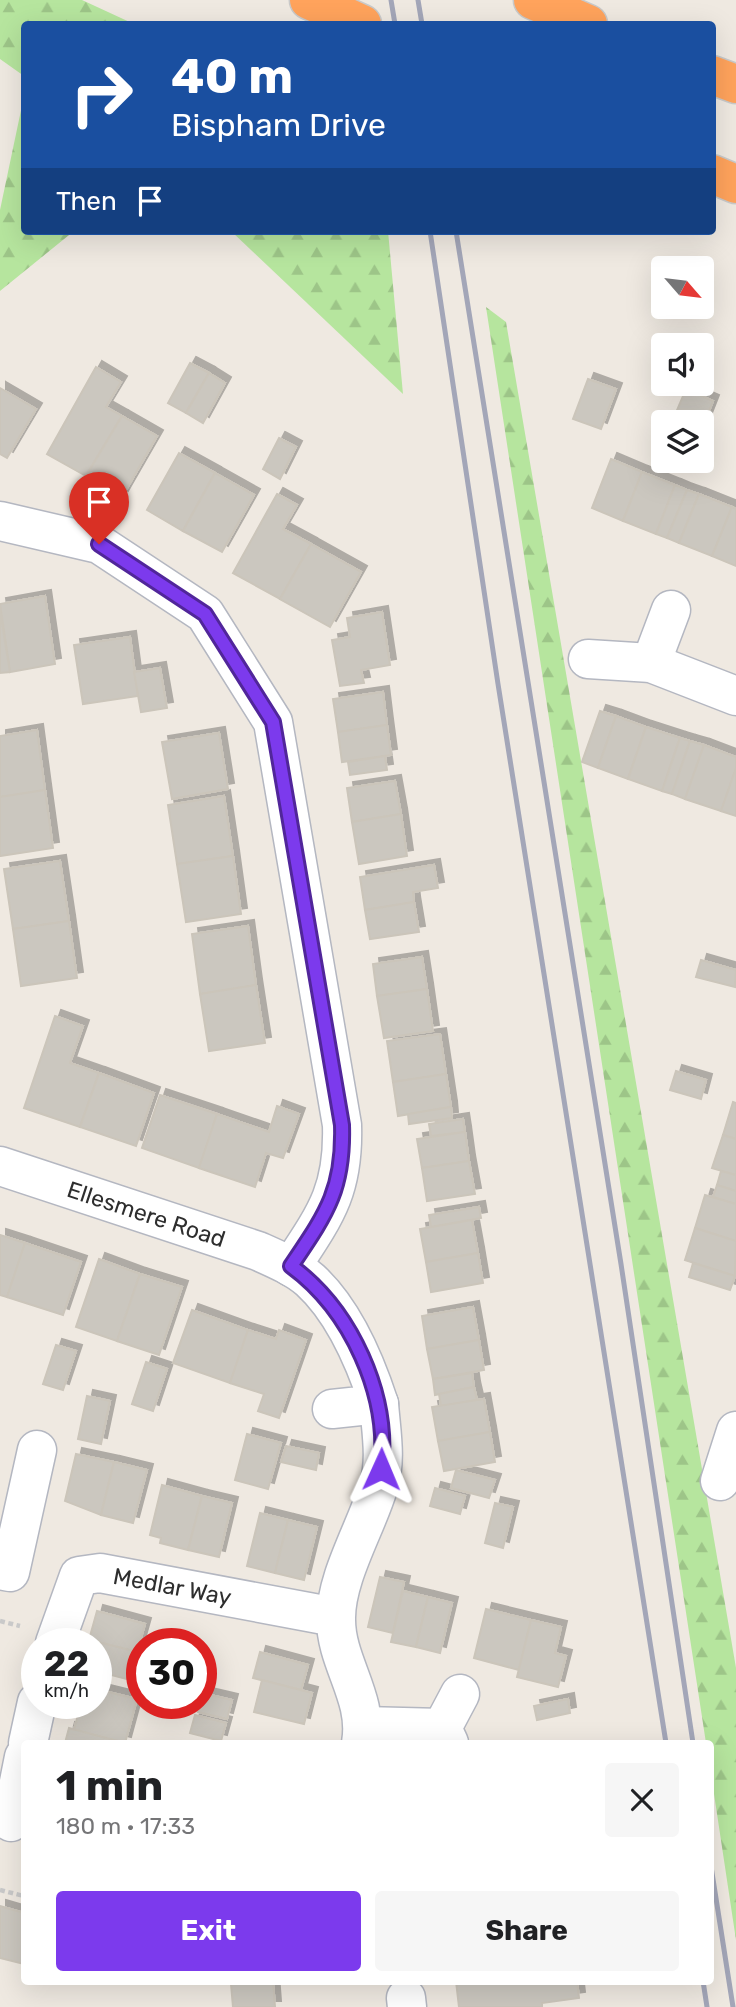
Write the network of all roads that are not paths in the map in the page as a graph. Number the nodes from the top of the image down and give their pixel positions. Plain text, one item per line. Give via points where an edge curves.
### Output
1 (309, 0) edge
2 (533, 0) edge
3 (355, 21) edge
4 (581, 21) edge
5 (716, 76) edge
6 (736, 84) edge
7 (716, 176) edge
8 (736, 184) edge
9 (0, 521) edge
10 (670, 610) dead end
11 (588, 659) dead end
12 (651, 663) junction
13 (736, 696) edge
14 (0, 1166) edge
15 (291, 1266) junction
16 (379, 1404) junction
17 (332, 1409) dead end
18 (725, 1434) edge
19 (37, 1450) dead end
20 (720, 1480) dead end
21 (5, 1571) edge
22 (335, 1617) junction
23 (60, 1628) edge
24 (460, 1694) dead end
25 (33, 1719) edge
26 (362, 1734) edge
27 (445, 1735) edge
28 (28, 1740) edge
29 (21, 1772) edge
30 (11, 1822) dead end

1 - 3 highway
2 - 4 highway
5 - 6 highway
7 - 8 highway
9 - 15 street via 99,544 205,614 273,722 342,1125 339,1183 318,1227
10 - 12 street
11 - 12 street
12 - 13 street
14 - 15 street, Ellesmere Road
15 - 16 street, Ellesmere Road via 311,1281 341,1319
16 - 17 street
16 - 22 street, Ellesmere Road via 383,1451 379,1486
18 - 20 street
19 - 21 street
22 - 23 street, Medlar Way via 100,1573 79,1576
22 - 26 street via 337,1642 358,1696
24 - 27 street
25 - 28 street
26 - 27 street
29 - 30 street

